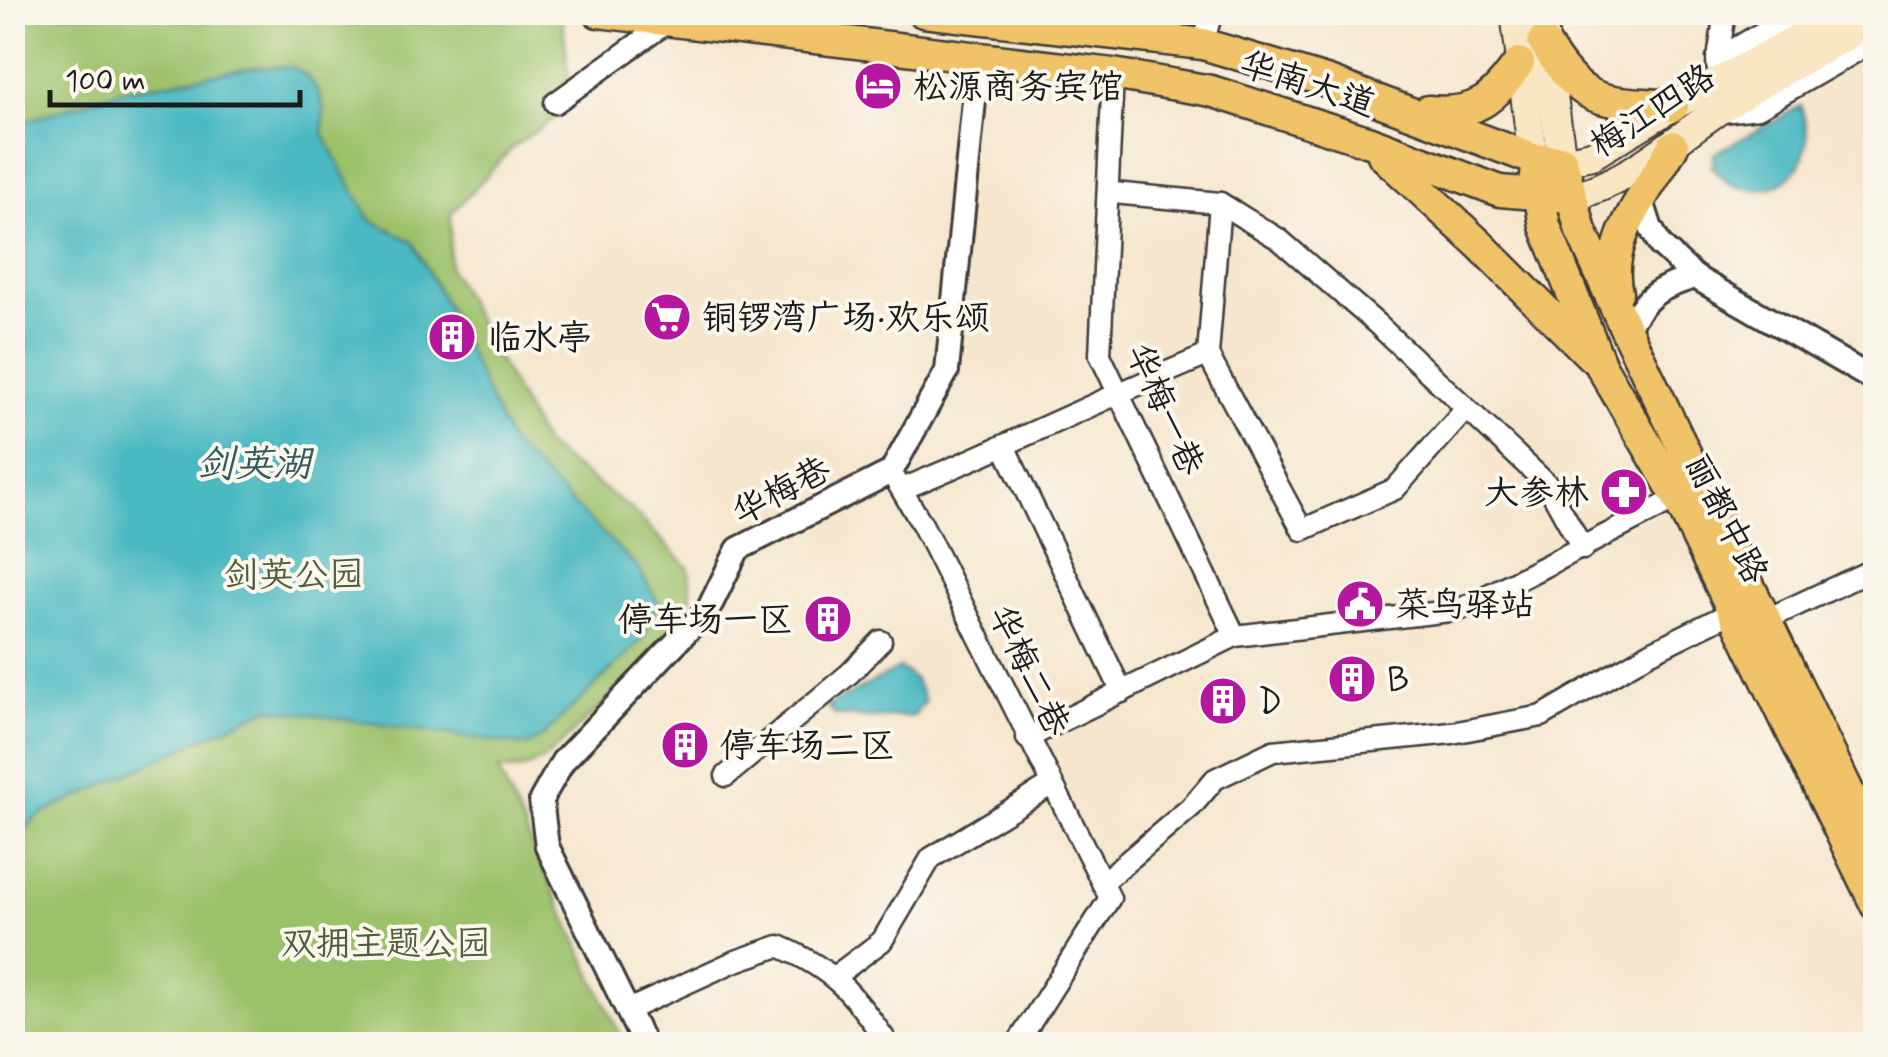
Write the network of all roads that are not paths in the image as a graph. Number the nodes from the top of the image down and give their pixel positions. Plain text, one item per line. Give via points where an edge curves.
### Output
1 (598, 12) edge
2 (922, 12) edge
3 (1212, 12) edge
4 (1515, 12) edge
5 (1726, 12) edge
6 (1797, 12) edge
7 (1846, 12) edge
8 (1876, 19) edge
9 (716, 20) edge
10 (669, 22) junction
11 (1542, 27) edge
12 (1876, 40) edge
13 (1203, 44) junction
14 (978, 60) junction
15 (1519, 63) junction
16 (1716, 71) junction
17 (1113, 74) junction
18 (555, 103) dead end
19 (1673, 106) junction
20 (1403, 109) junction
21 (1715, 112) junction
22 (1370, 142) junction
23 (1672, 146) junction
24 (1548, 160) junction
25 (1113, 193) dead end
26 (1538, 196) junction
27 (1571, 197) junction
28 (1642, 201) junction
29 (1220, 203) junction
30 (1695, 277) junction
31 (1626, 330) junction
32 (1208, 355) junction
33 (1601, 366) junction
34 (1876, 381) edge
35 (1120, 392) junction
36 (1466, 409) junction
37 (1005, 448) junction
38 (897, 481) junction
39 (1678, 498) junction
40 (1582, 548) junction
41 (1876, 568) edge
42 (1732, 612) junction
43 (1763, 621) junction
44 (1234, 636) junction
45 (882, 640) dead end
46 (1122, 692) junction
47 (1027, 738) junction
48 (726, 776) dead end
49 (1052, 785) junction
50 (1876, 850) edge
51 (1106, 890) junction
52 (1876, 905) edge
53 (834, 977) junction
54 (628, 1010) junction
55 (644, 1044) edge
56 (888, 1044) edge
57 (1017, 1044) edge

1 - 10 main road, 华南大道
2 - 13 main road, 华南大道
3 - 13 street
4 - 15 main road
5 - 16 street
6 - 16 street
7 - 16 main road, 梅江四路
8 - 21 main road, 梅江四路
9 - 10 main road, 华南大道
9 - 14 main road, 华南大道
10 - 18 street
11 - 19 main road via 1563,74 1578,88 1614,101
11 - 24 main road
12 - 21 street via 1758,108
13 - 20 main road, 华南大道
14 - 17 main road, 华南大道
14 - 38 street via 947,371
15 - 20 main road via 1489,102 1463,111
15 - 24 main road
16 - 19 main road, 梅江四路
17 - 22 main road, 华南大道 via 1212,91
17 - 35 street, 华梅一巷 via 1100,355
19 - 24 main road, 梅江四路 via 1592,155
20 - 24 main road, 华南大道
21 - 23 main road, 梅江四路
22 - 26 main road, 华南大道 via 1500,191
22 - 33 main road
23 - 27 main road, 梅江四路 via 1597,190
23 - 28 main road
24 - 26 main road, 丽都中路
24 - 27 main road, 丽都中路
25 - 29 street
26 - 27 main road, 华南大道
26 - 33 main road, 丽都中路
27 - 31 main road, 丽都中路
28 - 30 street via 1660,245
28 - 31 main road via 1614,261
29 - 32 street
29 - 36 street via 1280,240
30 - 31 street via 1646,299
30 - 34 street
31 - 43 main road, 丽都中路
32 - 35 street
32 - 36 street via 1302,530 1395,489
33 - 39 main road, 丽都中路
35 - 37 street
35 - 44 street, 华梅一巷
36 - 40 street via 1547,484
37 - 38 street
37 - 46 street
38 - 47 street, 华梅二巷
38 - 54 street, 华梅巷 via 738,550 709,608 563,762 541,800 547,846
39 - 40 street
39 - 42 main road, 丽都中路
40 - 44 street via 1459,610
41 - 43 street
42 - 51 street via 1542,716 1273,752 1215,778
42 - 52 main road, 丽都中路
43 - 50 main road, 丽都中路
44 - 46 street
45 - 48 street
46 - 47 street
47 - 49 street, 华梅二巷
49 - 51 street, 华梅二巷
49 - 53 street via 931,858 882,941
51 - 57 street
53 - 54 street via 779,946
53 - 56 street
54 - 55 street, 华梅巷

